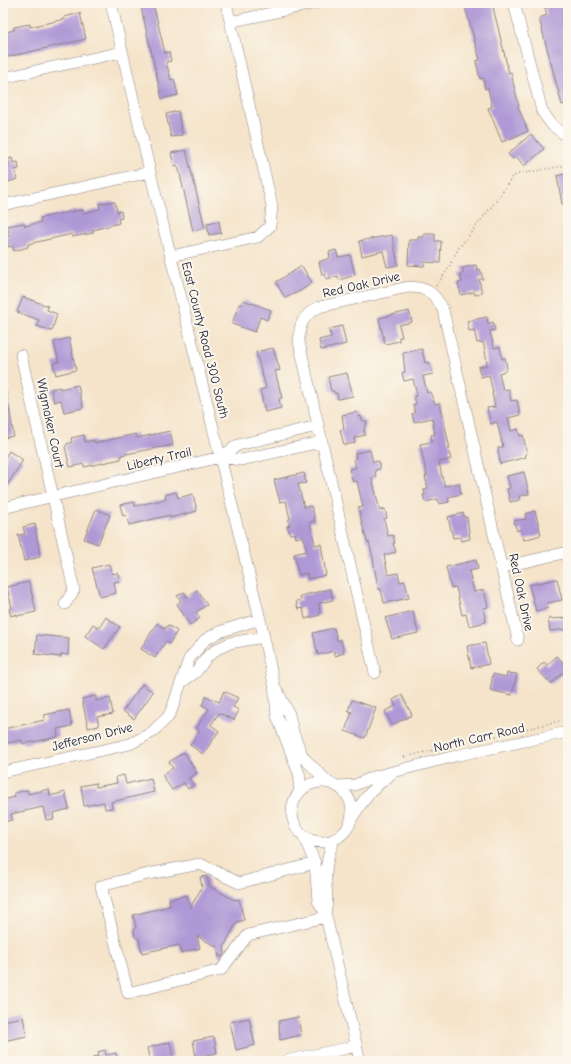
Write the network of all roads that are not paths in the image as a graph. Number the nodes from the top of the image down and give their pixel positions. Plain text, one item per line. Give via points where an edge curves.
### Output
1 (111, 3) edge
2 (226, 3) edge
3 (514, 3) edge
4 (312, 4) edge
5 (282, 7) edge
6 (230, 22) junction
7 (122, 52) junction
8 (3, 78) edge
9 (568, 137) edge
10 (150, 172) junction
11 (3, 205) edge
12 (171, 256) junction
13 (21, 355) dead end
14 (317, 426) junction
15 (321, 442) junction
16 (221, 457) junction
17 (53, 497) junction
18 (3, 508) edge
19 (568, 552) edge
20 (502, 567) junction
21 (65, 604) dead end
22 (260, 619) junction
23 (209, 637) junction
24 (264, 637) junction
25 (518, 640) dead end
26 (217, 649) junction
27 (375, 673) dead end
28 (182, 682) junction
29 (274, 684) junction
30 (568, 732) edge
31 (397, 771) junction
32 (3, 772) edge
33 (333, 784) junction
34 (299, 792) junction
35 (352, 818) junction
36 (304, 837) junction
37 (334, 840) junction
38 (315, 863) junction
39 (325, 914) junction
40 (356, 1046) junction
41 (285, 1061) edge
42 (360, 1061) edge

1 - 7 street, East County Road 300 South
2 - 6 street
3 - 9 street via 542,111 552,125
4 - 5 street
5 - 6 street
6 - 12 street via 272,206 270,226 258,237
7 - 8 street
7 - 10 street, East County Road 300 South
10 - 11 street
10 - 12 street, East County Road 300 South
12 - 16 street, East County Road 300 South
13 - 17 street, Wigmaker Court
14 - 15 street, Red Oak Drive
14 - 16 street, Liberty Trail via 238,445
14 - 20 street, Red Oak Drive via 299,342 302,320 319,308 408,287 419,287 431,292 443,310
15 - 16 street via 241,460
15 - 27 street, Red Oak Drive
16 - 17 street, Liberty Trail
16 - 22 street, East County Road 300 South
17 - 18 street, Liberty Trail
17 - 21 street, Wigmaker Court via 74,590
19 - 20 street
20 - 25 street, Red Oak Drive
22 - 23 street, Jefferson Drive via 234,626
22 - 24 street, East County Road 300 South
23 - 26 street
23 - 28 street, Jefferson Drive via 189,659
24 - 26 street
24 - 29 street, East County Road 300 South
26 - 28 street via 196,672
28 - 32 street, Jefferson Drive via 168,717 139,740
29 - 33 street, East County Road 300 South via 289,714 303,757
29 - 34 street, East County Road 300 South via 277,716 300,776
30 - 31 street, North Carr Road
31 - 33 street, North Carr Road via 355,785
31 - 35 street, North Carr Road via 365,797
33 - 34 street via 312,783
33 - 35 street via 345,792 350,800
34 - 36 street via 292,807 292,816 298,831
35 - 37 street via 348,827
36 - 37 street via 314,841
36 - 38 street
37 - 39 street via 327,858 326,883 329,902
38 - 39 street via 318,901
38 - 39 street via 239,883 200,864 101,886 128,993 221,970 248,935
39 - 40 street
40 - 41 street
40 - 42 street

